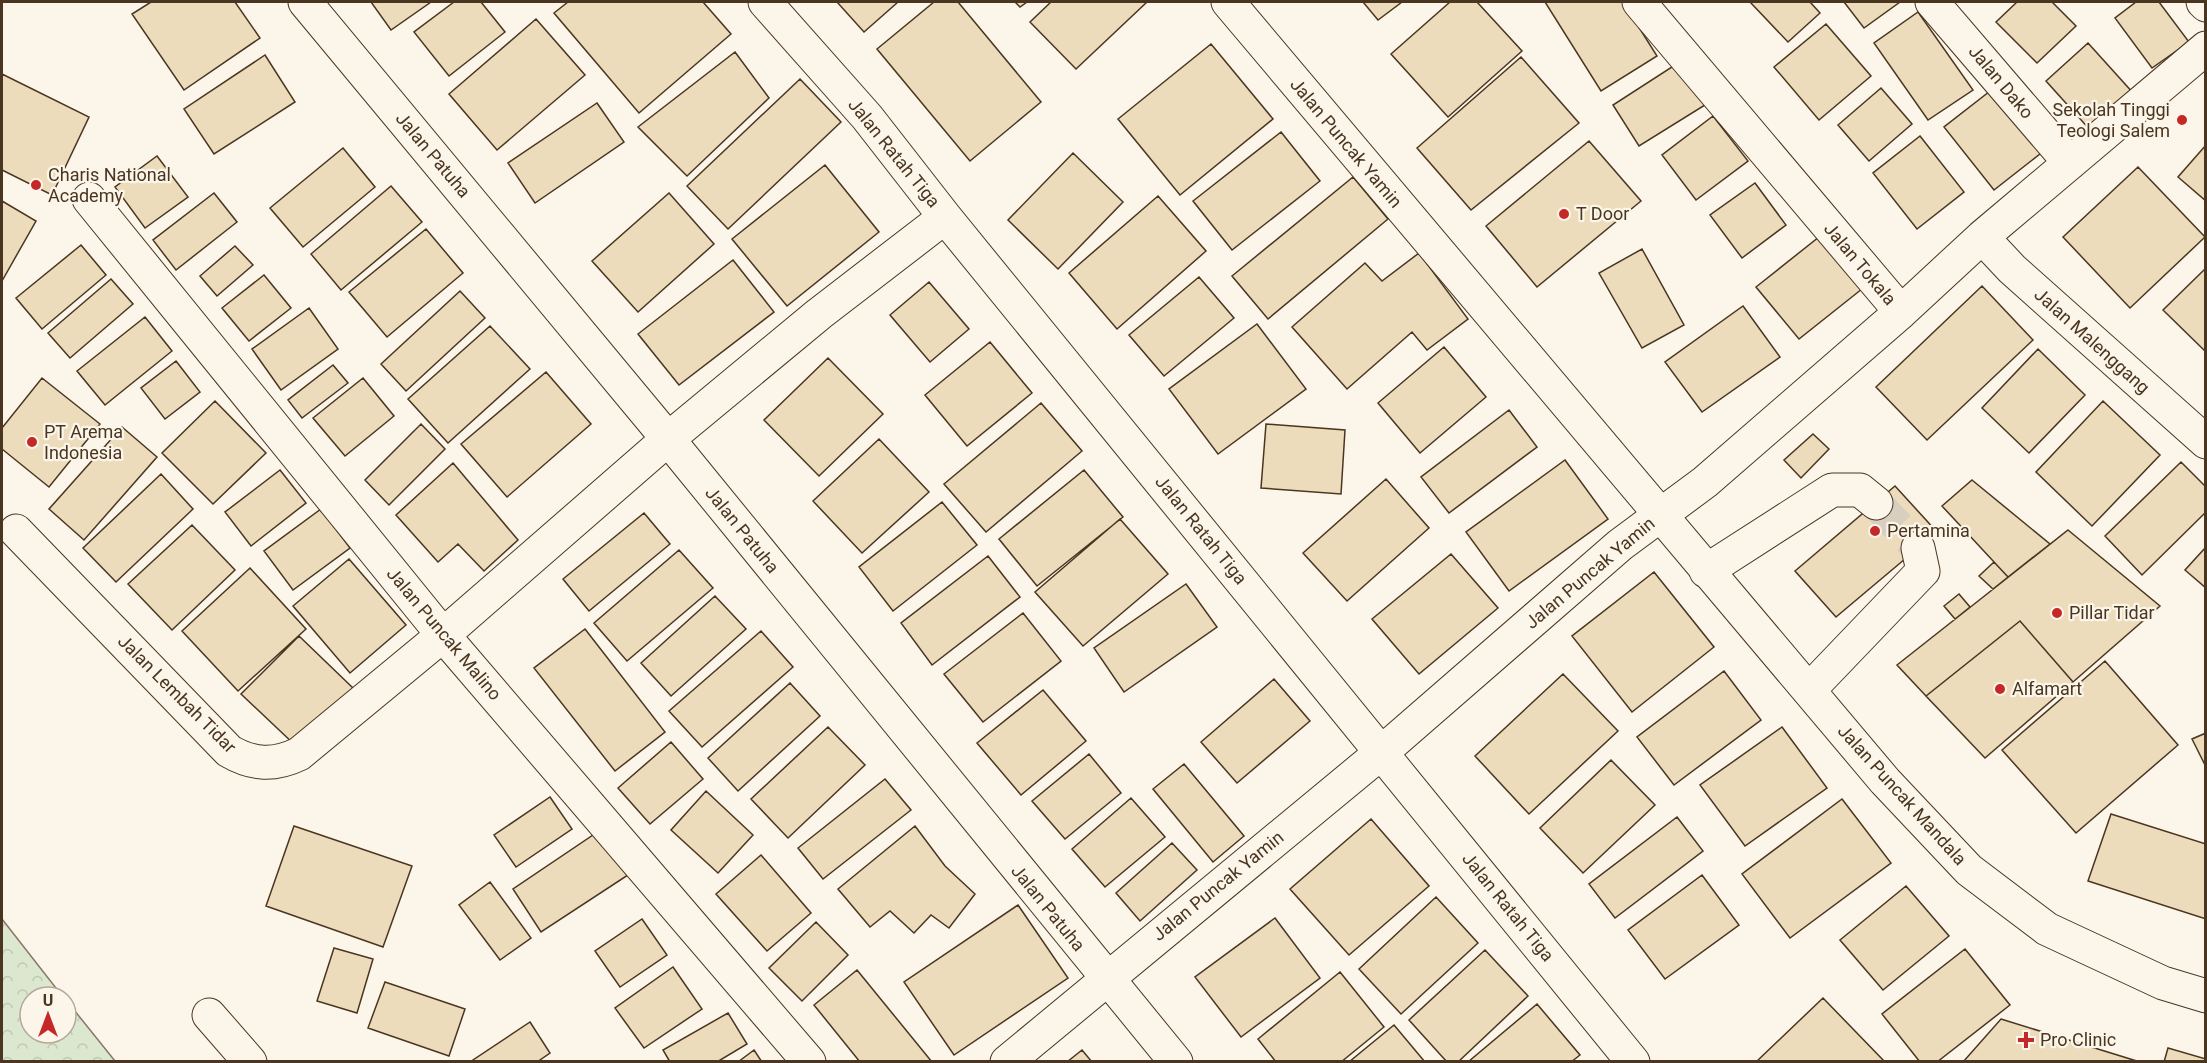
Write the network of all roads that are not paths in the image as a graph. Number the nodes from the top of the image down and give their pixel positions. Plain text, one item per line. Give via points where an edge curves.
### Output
1 (305, 2) edge
2 (765, 2) edge
3 (1228, 2) edge
4 (1639, 2) edge
5 (1932, 2) edge
6 (2205, 48) edge
7 (2070, 163) junction
8 (89, 199) dead end
9 (945, 217) junction
10 (1982, 237) junction
11 (1901, 312) junction
12 (668, 439) junction
13 (2205, 442) edge
14 (1876, 503) tunnel mouth
15 (1659, 515) junction
16 (16, 531) dead end
17 (1918, 548) tunnel mouth
18 (1706, 572) junction
19 (443, 635) junction
20 (1809, 690) junction
21 (1382, 752) junction
22 (1106, 978) junction
23 (2205, 996) edge
24 (209, 1015) dead end
25 (250, 1062) edge
26 (809, 1062) edge
27 (1007, 1062) edge
28 (1176, 1062) edge
29 (1633, 1062) edge

1 - 12 street, Jalan Patuha
2 - 9 street, Jalan Ratah Tiga via 867,117
3 - 15 street, Jalan Puncak Yamin
4 - 11 street, Jalan Tokala
5 - 7 street, Jalan Dako
6 - 7 street
7 - 10 street
8 - 19 street, Jalan Puncak Malino
9 - 12 street, Jalan Lembah Tidar via 819,314
9 - 21 street, Jalan Ratah Tiga
10 - 11 street
10 - 13 street, Jalan Malenggang via 2012,269
11 - 15 street, Jalan Tokala via 1705,482
12 - 19 street, Jalan Lembah Tidar
12 - 22 street, Jalan Patuha
14 - 18 street via 1860,490 1832,490
15 - 18 street, Jalan Puncak Mandala
15 - 21 street, Jalan Puncak Yamin
16 - 19 street, Jalan Lembah Tidar via 229,751 243,759 262,763 284,761 299,754
17 - 20 street via 1923,571
18 - 20 street, Jalan Puncak Mandala
19 - 26 street, Jalan Puncak Malino
20 - 23 street, Jalan Puncak Mandala via 1885,781 1969,870 2047,929 2163,983
21 - 22 street, Jalan Puncak Yamin
21 - 29 street, Jalan Ratah Tiga
22 - 27 street, Jalan Puncak Yamin
22 - 28 street, Jalan Patuha
24 - 25 street

